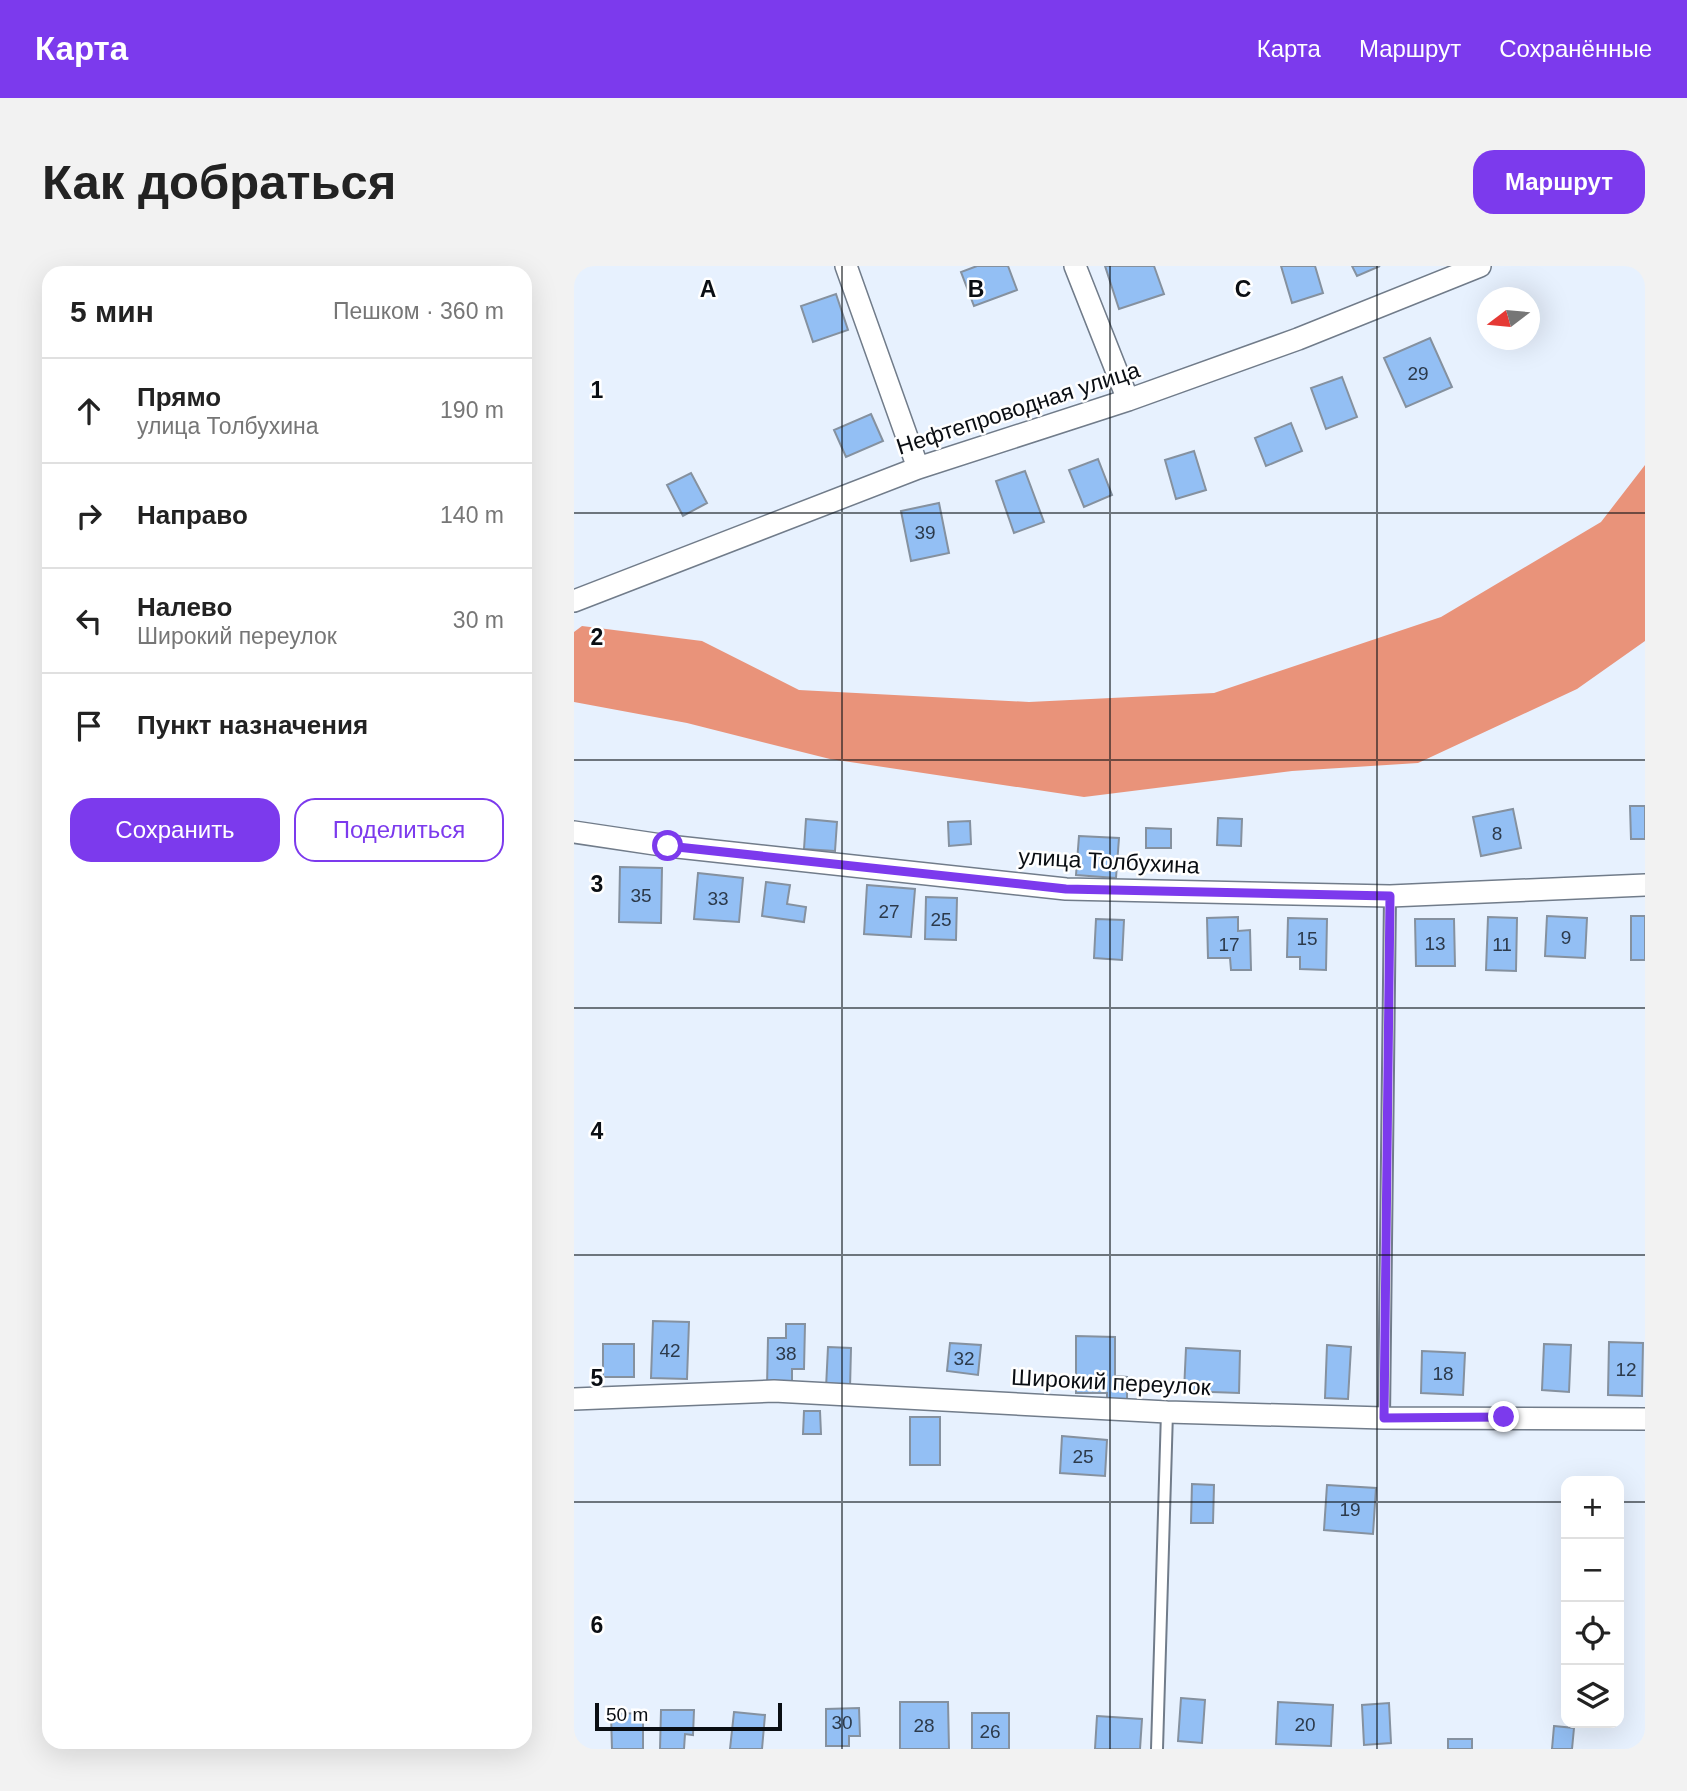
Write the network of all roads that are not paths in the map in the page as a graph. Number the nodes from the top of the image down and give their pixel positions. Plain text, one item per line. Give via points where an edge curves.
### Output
1 (846, 266) edge
2 (1075, 266) edge
3 (1480, 266) edge
4 (1128, 400) junction
5 (918, 468) junction
6 (574, 601) edge
7 (574, 832) edge
8 (1645, 885) edge
9 (1390, 896) junction
10 (574, 1399) edge
11 (1167, 1412) junction
12 (1384, 1418) junction
13 (1645, 1419) edge
14 (1157, 1749) edge

1 - 5 street
2 - 4 street
3 - 4 street, Нефтепроводная улица
4 - 5 street, Нефтепроводная улица
5 - 6 street, Нефтепроводная улица
7 - 9 street, улица Толбухина via 1066,889
8 - 9 street, улица Толбухина
9 - 12 lane
10 - 11 street, Широкий переулок via 774,1391
11 - 12 street, Широкий переулок
11 - 14 lane
12 - 13 street, Широкий переулок

